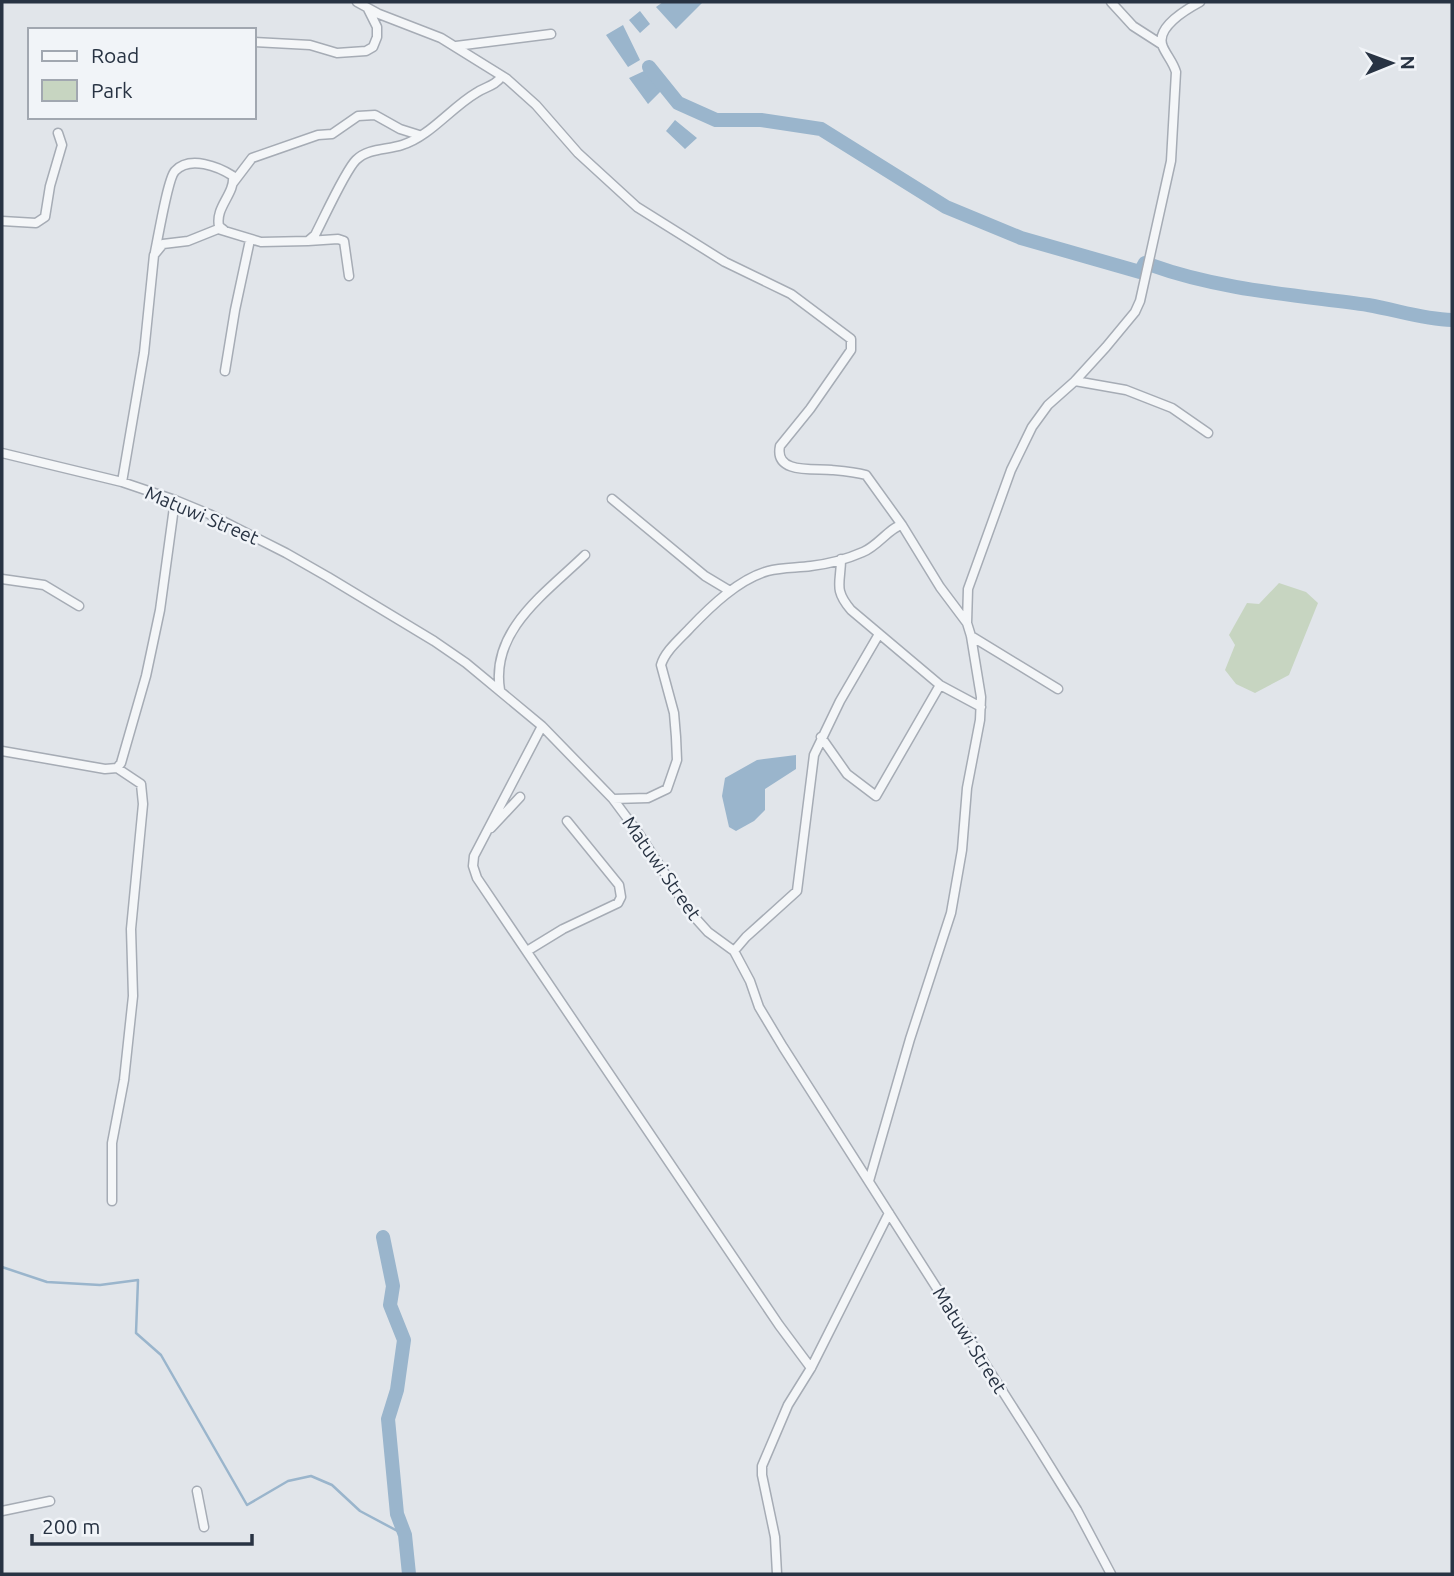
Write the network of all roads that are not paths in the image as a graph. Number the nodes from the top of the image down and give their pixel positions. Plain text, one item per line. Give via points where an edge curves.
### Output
1 (357, 2) edge
2 (1111, 2) edge
3 (1200, 2) edge
4 (368, 9) junction
5 (551, 34) dead end
6 (256, 42) edge
7 (1161, 44) junction
8 (456, 47) junction
9 (502, 76) junction
10 (58, 133) dead end
11 (419, 135) junction
12 (233, 183) junction
13 (2, 221) edge
14 (224, 230) junction
15 (250, 240) junction
16 (308, 241) junction
17 (155, 255) junction
18 (349, 276) dead end
19 (225, 371) dead end
20 (1075, 381) junction
21 (1208, 433) dead end
22 (2, 453) edge
23 (122, 482) junction
24 (612, 499) dead end
25 (175, 500) junction
26 (902, 524) junction
27 (585, 555) dead end
28 (841, 559) junction
29 (2, 579) edge
30 (730, 591) junction
31 (79, 606) dead end
32 (967, 623) junction
33 (879, 634) junction
34 (971, 636) junction
35 (940, 685) junction
36 (1058, 689) dead end
37 (500, 690) junction
38 (981, 707) junction
39 (542, 726) junction
40 (821, 737) junction
41 (2, 751) edge
42 (117, 768) junction
43 (520, 797) dead end
44 (612, 799) junction
45 (567, 821) dead end
46 (484, 834) junction
47 (527, 951) junction
48 (734, 951) junction
49 (869, 1181) junction
50 (112, 1201) dead end
51 (889, 1213) junction
52 (811, 1368) junction
53 (197, 1490) dead end
54 (50, 1501) dead end
55 (2, 1511) edge
56 (204, 1527) dead end
57 (777, 1574) edge
58 (1111, 1574) edge

1 - 4 street
2 - 7 street via 1133,26
3 - 7 street via 1175,18
4 - 6 street via 377,37 366,51 337,53 310,44
4 - 8 street
5 - 8 street
7 - 20 street via 1176,72 1173,148 1144,290 1135,312
8 - 9 street
9 - 11 street
9 - 26 street via 637,207 725,262 791,295 851,339 851,350 778,453 782,461 801,470 866,475
10 - 13 street via 62,145 43,220
11 - 12 street via 375,115 358,117 332,134 313,136 252,159
11 - 16 street via 355,161
12 - 14 street via 218,217
12 - 17 street via 230,174 205,164 188,164 175,171
14 - 15 street
14 - 17 street via 163,244
15 - 16 street
15 - 19 street
16 - 18 street via 344,242
17 - 23 street
20 - 21 street via 1126,390 1172,408
20 - 32 street via 1048,405 1019,452 968,589
22 - 23 street, Matuwi Street
23 - 25 street, Matuwi Street
24 - 30 street via 705,576
25 - 37 street, Matuwi Street via 339,583 434,641
25 - 42 street via 155,635 124,757
26 - 28 street via 874,546
26 - 32 street
27 - 37 street via 527,610 509,635 499,664
28 - 30 street via 765,572
28 - 33 street via 841,598
29 - 31 street via 44,585
30 - 44 street via 663,657 677,760 667,789 648,798
32 - 34 street
33 - 35 street
33 - 40 street
34 - 36 street
34 - 38 street
35 - 38 street
35 - 40 street via 876,796 847,774
37 - 39 street, Matuwi Street
38 - 49 street via 951,913
39 - 44 street, Matuwi Street
39 - 46 street
40 - 48 street via 808,790 797,891
41 - 42 street
42 - 50 street via 141,784 143,804 131,929 134,996 112,1143
43 - 46 street
44 - 48 street, Matuwi Street via 690,912
45 - 47 street via 619,885 621,897 618,903
46 - 47 street via 474,856 477,878
47 - 52 street
48 - 49 street, Matuwi Street via 759,1007
49 - 51 street, Matuwi Street
51 - 52 street
51 - 58 street, Matuwi Street via 1077,1510
52 - 57 street via 788,1405 762,1466
53 - 56 street
54 - 55 street

